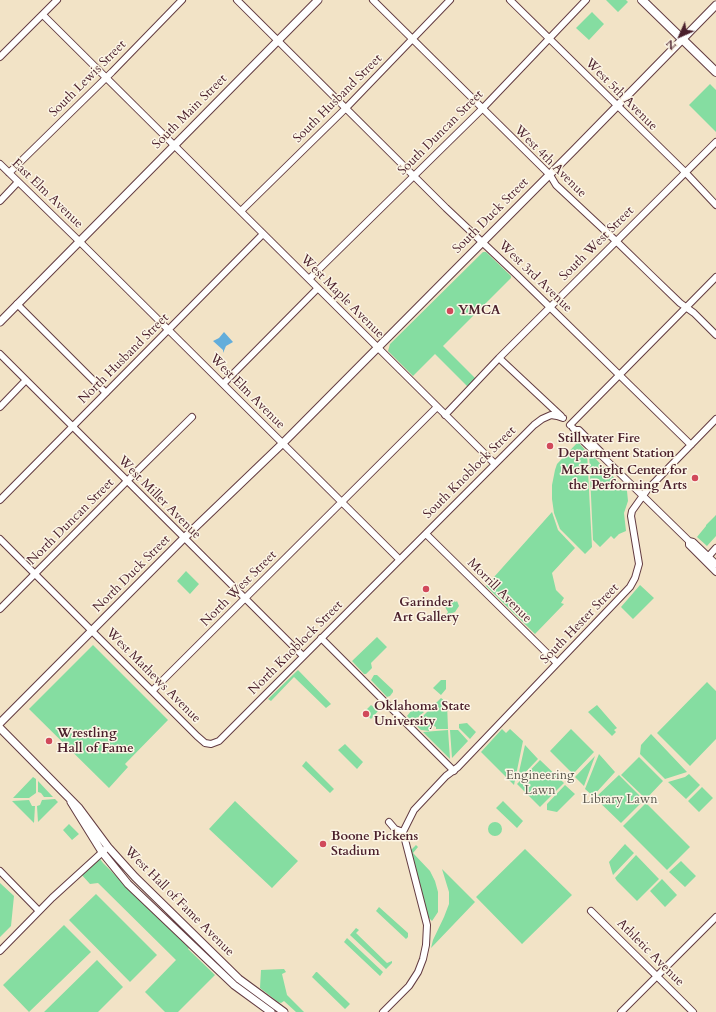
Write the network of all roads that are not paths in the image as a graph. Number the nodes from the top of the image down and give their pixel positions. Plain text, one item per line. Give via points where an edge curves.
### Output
1 (57, 0) edge
2 (182, 0) edge
3 (237, 0) edge
4 (318, 0) edge
5 (373, 0) edge
6 (450, 0) edge
7 (510, 0) edge
8 (586, 0) edge
9 (642, 0) edge
10 (716, 5) edge
11 (43, 15) junction
12 (549, 38) junction
13 (412, 39) junction
14 (278, 40) junction
15 (682, 40) junction
16 (0, 57) edge
17 (716, 72) edge
18 (106, 78) junction
19 (617, 106) junction
20 (346, 108) junction
21 (482, 109) junction
22 (716, 142) edge
23 (174, 144) junction
24 (0, 164) edge
25 (685, 172) junction
26 (9, 173) junction
27 (414, 175) junction
28 (550, 175) junction
29 (18, 182) junction
30 (0, 201) edge
31 (716, 205) edge
32 (241, 211) junction
33 (263, 234) junction
34 (80, 241) junction
35 (616, 241) junction
36 (483, 242) junction
37 (716, 277) edge
38 (309, 279) junction
39 (318, 288) junction
40 (17, 304) junction
41 (550, 308) junction
42 (686, 308) junction
43 (0, 322) edge
44 (169, 330) junction
45 (716, 335) edge
46 (378, 348) junction
47 (0, 354) edge
48 (499, 358) junction
49 (619, 375) junction
50 (26, 380) junction
51 (223, 384) junction
52 (106, 393) junction
53 (0, 407) edge
54 (437, 407) junction
55 (445, 415) junction
56 (192, 417) dead end
57 (564, 418) junction
58 (716, 419) edge
59 (570, 425) junction
60 (73, 426) junction
61 (283, 444) junction
62 (690, 445) junction
63 (495, 464) junction
64 (127, 480) junction
65 (642, 496) junction
66 (0, 500) edge
67 (342, 502) junction
68 (426, 534) junction
69 (184, 538) junction
70 (0, 539) edge
71 (689, 541) junction
72 (716, 548) edge
73 (708, 557) junction
74 (399, 559) junction
75 (716, 564) edge
76 (716, 572) edge
77 (35, 573) junction
78 (245, 599) junction
79 (0, 609) edge
80 (92, 630) junction
81 (321, 638) junction
82 (303, 656) junction
83 (557, 663) junction
84 (152, 691) junction
85 (0, 723) edge
86 (0, 728) edge
87 (205, 744) joint
88 (454, 771) junction
89 (68, 797) junction
90 (389, 822) dead end
91 (403, 832) junction
92 (108, 847) junction
93 (102, 852) junction
94 (0, 872) edge
95 (591, 910) dead end
96 (39, 911) junction
97 (716, 917) edge
98 (0, 950) edge
99 (657, 977) junction
100 (271, 1012) edge
101 (284, 1012) edge
102 (383, 1012) edge
103 (621, 1012) edge
104 (693, 1012) edge

1 - 11 street
2 - 18 street, South Lewis Street
3 - 14 street, West 3rd Avenue
4 - 14 main road, South Main Street
5 - 13 street, West 4th Avenue
6 - 13 street, South Husband Street
7 - 12 street, West 5th Avenue
8 - 12 street, South Duncan Street
9 - 15 highway
10 - 15 main road, South Duck Street
11 - 16 street
11 - 18 street, West Maple Avenue
12 - 19 street, West 5th Avenue
12 - 21 street, South Duncan Street
13 - 20 street, South Husband Street
13 - 21 street, West 4th Avenue
14 - 20 street, West 3rd Avenue
14 - 23 main road, South Main Street
15 - 17 highway
15 - 19 main road, South Duck Street
18 - 23 street, West Maple Avenue
18 - 26 street, South Lewis Street
19 - 25 street, West 5th Avenue
19 - 28 main road, South Duck Street
20 - 27 street, West 3rd Avenue
20 - 32 street, South Husband Street
21 - 27 street, South Duncan Street
21 - 28 street, West 4th Avenue
22 - 25 street, South West Street
23 - 32 street, West Maple Avenue
23 - 34 main road, South Main Street
24 - 26 street, East Elm Avenue
25 - 31 street, West 5th Avenue
25 - 35 street, South West Street
26 - 29 street, East Elm Avenue
27 - 36 street, West 3rd Avenue
27 - 38 street, South Duncan Street
28 - 35 street, West 4th Avenue via 556,185
28 - 36 main road, South Duck Street
29 - 30 street
29 - 34 street, East Elm Avenue
32 - 33 street, West Maple Avenue
33 - 38 street, West Maple Avenue
33 - 44 street, North Husband Street
34 - 40 main road, South Main Street
34 - 44 street, West Elm Avenue
35 - 41 street, South West Street
35 - 42 street, West 4th Avenue
36 - 41 street, West 3rd Avenue
36 - 46 main road, South Duck Street
37 - 42 street
38 - 39 street, West Maple Avenue
39 - 46 street, West Maple Avenue
39 - 51 street
40 - 43 main road, South Main Street
40 - 52 street
41 - 48 street, South West Street
41 - 49 street, West 3rd Avenue
42 - 45 street, West 4th Avenue
42 - 49 street
44 - 51 street, West Elm Avenue
44 - 52 street, North Husband Street
46 - 54 street, West Maple Avenue
46 - 61 main road, South Duck Street
47 - 50 street, West Miller Avenue
48 - 55 street, South West Street
48 - 57 street
49 - 59 street
49 - 62 street, West 3rd Avenue
50 - 53 street
50 - 60 street, West Miller Avenue
51 - 61 street, West Elm Avenue
52 - 60 street, North Husband Street
54 - 55 street, West Maple Avenue
54 - 67 street
55 - 63 street, West Maple Avenue
56 - 64 street, North Duncan Street
57 - 59 street
57 - 63 street, South Knoblock Street via 551,415 542,419
58 - 62 street, South Hester Street
59 - 65 street via 577,435
60 - 64 street, West Miller Avenue
60 - 66 street, North Husband Street
61 - 67 street, West Elm Avenue
61 - 69 main road, North Duck Street
62 - 65 street, South Hester Street
63 - 68 street, South Knoblock Street
64 - 69 street, West Miller Avenue
64 - 77 street, North Duncan Street
65 - 71 street
65 - 83 street, South Hester Street via 631,516 639,564 635,578 630,587
67 - 74 street, West Elm Avenue
67 - 78 street, North West Street
68 - 74 street, South Knoblock Street
68 - 83 street, Morrill Avenue
69 - 78 street, West Miller Avenue
69 - 80 main road, North Duck Street
70 - 77 street, West Mathews Avenue
71 - 73 street
71 - 76 street via 689,545
72 - 73 street
73 - 75 street
74 - 81 street, North Knoblock Street
77 - 79 street, North Duncan Street
77 - 80 street, West Mathews Avenue
78 - 82 street, West Miller Avenue
78 - 84 street, North West Street
80 - 84 street, West Mathews Avenue
80 - 85 main road, North Duck Street
81 - 82 street, North Knoblock Street
81 - 88 street
82 - 87 street, North Knoblock Street via 219,741
83 - 88 street, South Hester Street
84 - 87 street, West Mathews Avenue
86 - 89 main road, West Hall of Fame Avenue
88 - 91 street, South Hester Street via 446,776 414,810
89 - 92 main road, West Hall of Fame Avenue
89 - 93 main road, West Hall of Fame Avenue
90 - 91 street via 395,829
91 - 102 street via 427,925 426,945 421,966 409,986
92 - 93 street
92 - 101 main road, West Hall of Fame Avenue via 134,878 239,979
93 - 96 street
93 - 100 main road, West Hall of Fame Avenue via 128,884 228,980
94 - 96 street
95 - 99 street, Athletic Avenue
96 - 98 street
97 - 99 street
99 - 103 street
99 - 104 street, Athletic Avenue

